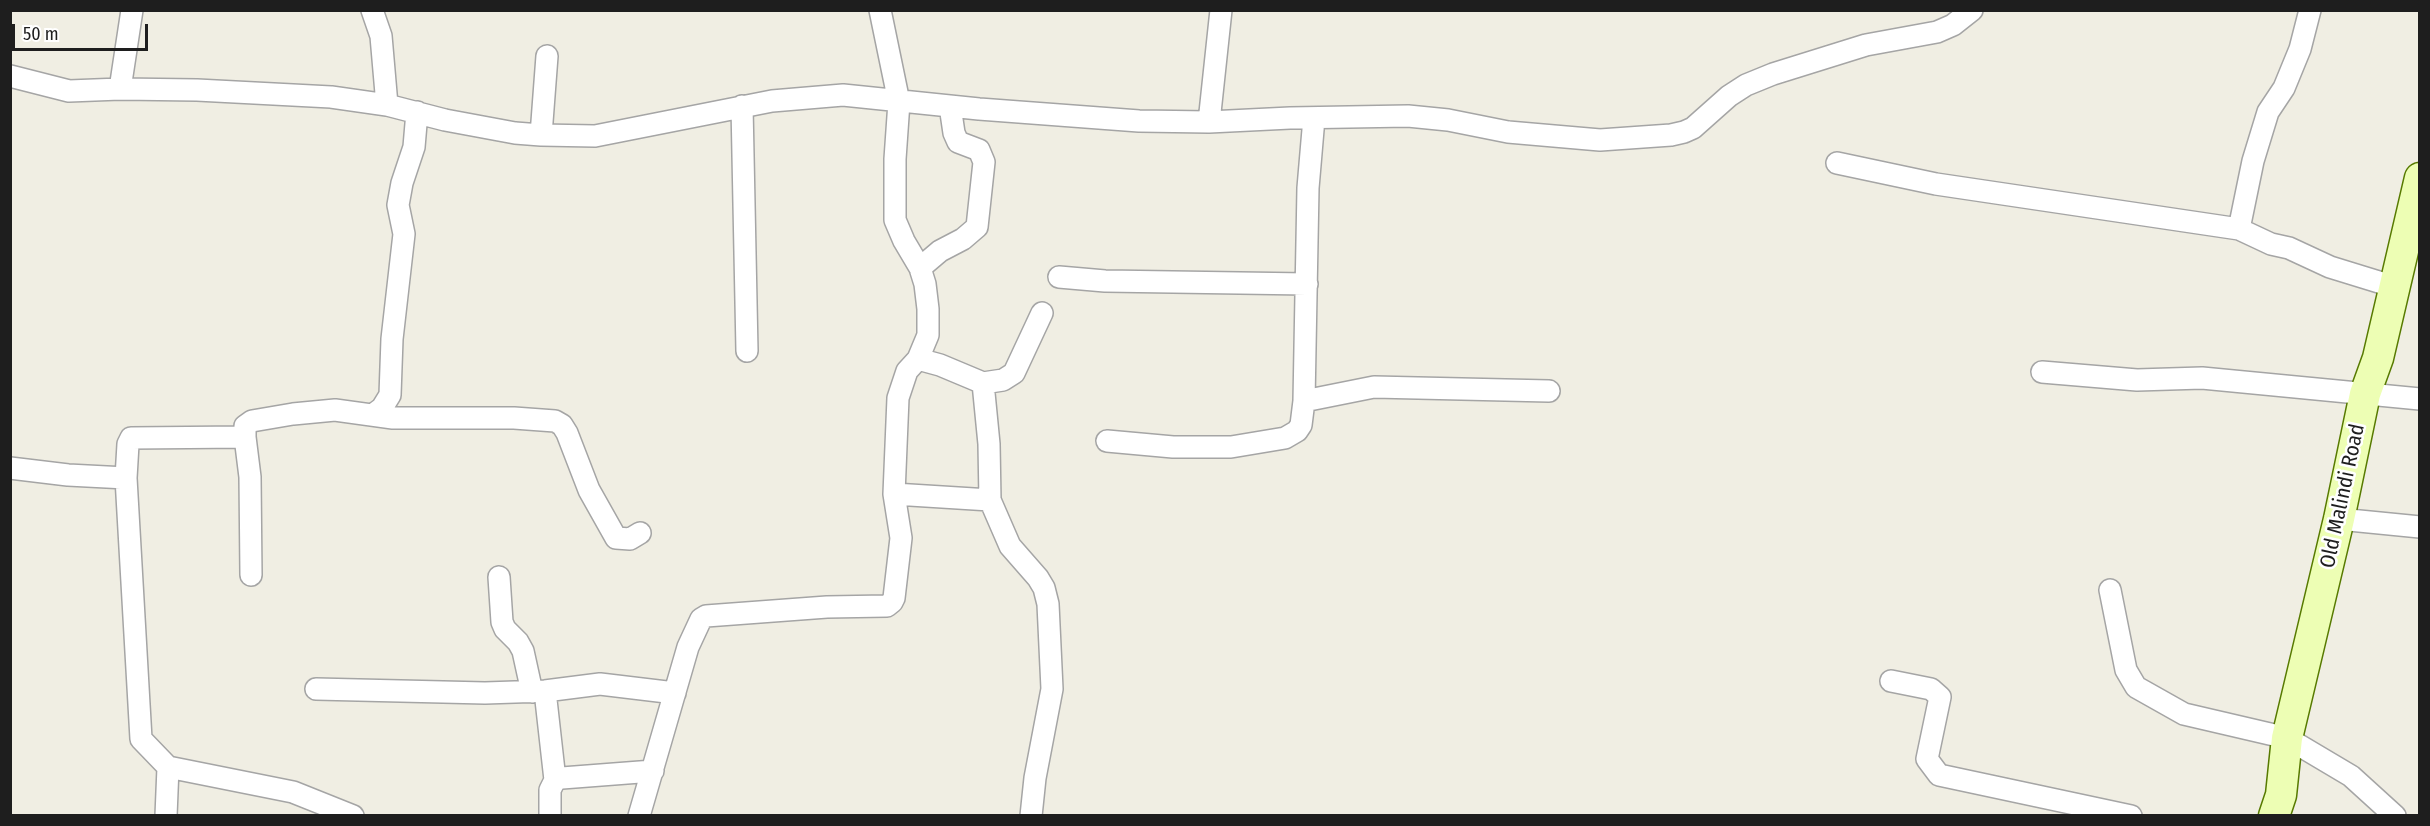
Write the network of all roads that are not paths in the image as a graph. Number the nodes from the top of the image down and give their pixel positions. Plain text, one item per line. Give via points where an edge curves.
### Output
1 (132, 10) edge
2 (372, 10) edge
3 (880, 10) edge
4 (1221, 10) edge
5 (1972, 10) edge
6 (2310, 10) edge
7 (547, 56) dead end
8 (10, 76) edge
9 (120, 89) junction
10 (899, 102) junction
11 (387, 105) junction
12 (742, 106) junction
13 (950, 106) junction
14 (417, 112) junction
15 (1314, 118) junction
16 (1209, 122) junction
17 (541, 135) junction
18 (1837, 164) dead end
19 (2420, 178) edge
20 (2240, 229) junction
21 (2411, 250) edge
22 (920, 268) junction
23 (1059, 277) dead end
24 (1307, 284) junction
25 (2395, 287) junction
26 (1042, 313) dead end
27 (747, 351) dead end
28 (918, 359) junction
29 (2042, 372) dead end
30 (982, 383) junction
31 (1549, 391) dead end
32 (2365, 394) junction
33 (2420, 399) edge
34 (1304, 401) junction
35 (374, 414) junction
36 (245, 437) junction
37 (1107, 441) dead end
38 (10, 468) edge
39 (126, 478) junction
40 (894, 494) junction
41 (990, 500) junction
42 (2339, 519) junction
43 (2420, 527) edge
44 (640, 533) dead end
45 (251, 575) dead end
46 (499, 577) dead end
47 (2110, 590) dead end
48 (1891, 681) dead end
49 (316, 689) dead end
50 (538, 691) junction
51 (675, 693) junction
52 (2287, 738) junction
53 (168, 767) junction
54 (653, 771) junction
55 (555, 780) junction
56 (165, 816) edge
57 (353, 816) edge
58 (550, 816) edge
59 (639, 816) edge
60 (1031, 816) edge
61 (2131, 816) edge
62 (2274, 816) edge
63 (2396, 816) edge

1 - 9 street
2 - 11 street via 381,36
3 - 10 street
4 - 16 street
5 - 15 street via 1937,32 1866,45 1746,85 1693,128 1671,135 1600,140 1508,132 1408,116
6 - 20 street via 2284,88 2268,112 2253,161
7 - 17 street
8 - 9 street via 69,91
9 - 11 street via 331,97
10 - 12 street via 843,95
10 - 13 street
10 - 22 street via 895,220
11 - 14 street
12 - 17 street via 623,132
12 - 27 street
13 - 16 street via 1139,121
13 - 22 street via 958,142 979,150 984,162 977,227
14 - 17 street
14 - 35 street via 414,147 398,205 404,234 390,395
15 - 16 street
15 - 24 street via 1308,188
18 - 20 street via 1936,184
19 - 21 main road, Old Malindi Road
20 - 25 street via 2330,267
21 - 25 main road, Old Malindi Road
22 - 28 street via 928,309 928,335
23 - 24 street
24 - 34 street
25 - 32 main road, Old Malindi Road
26 - 30 street via 1014,373 1003,380
28 - 30 street
28 - 40 street via 908,371 898,398
29 - 32 street via 2137,380 2202,378
30 - 41 street
31 - 34 street via 1374,387
32 - 33 street
32 - 42 main road, Old Malindi Road
34 - 37 street via 1297,431 1266,442 1231,447 1173,447
35 - 36 street via 335,410 263,419 247,424
35 - 44 street via 421,419 514,418 562,425 589,489 616,538 630,539
36 - 39 street via 131,438
36 - 45 street via 250,477
38 - 39 street
39 - 53 street via 140,735
40 - 41 street
40 - 51 street via 901,538 892,602 886,606 706,616 697,625
41 - 60 street via 1010,546 1038,578 1048,604 1052,689
42 - 43 street
42 - 52 main road, Old Malindi Road
46 - 50 street via 502,622 523,651
47 - 52 street via 2126,670 2136,687 2184,714
48 - 61 street via 1931,689 1940,697 1927,759 1939,775
49 - 50 street
50 - 51 street via 600,684
50 - 55 street
51 - 54 street
52 - 62 main road, Old Malindi Road via 2281,795
52 - 63 street via 2351,776
53 - 56 street
53 - 57 street via 293,792
54 - 55 street
54 - 59 street
55 - 58 street via 550,790

